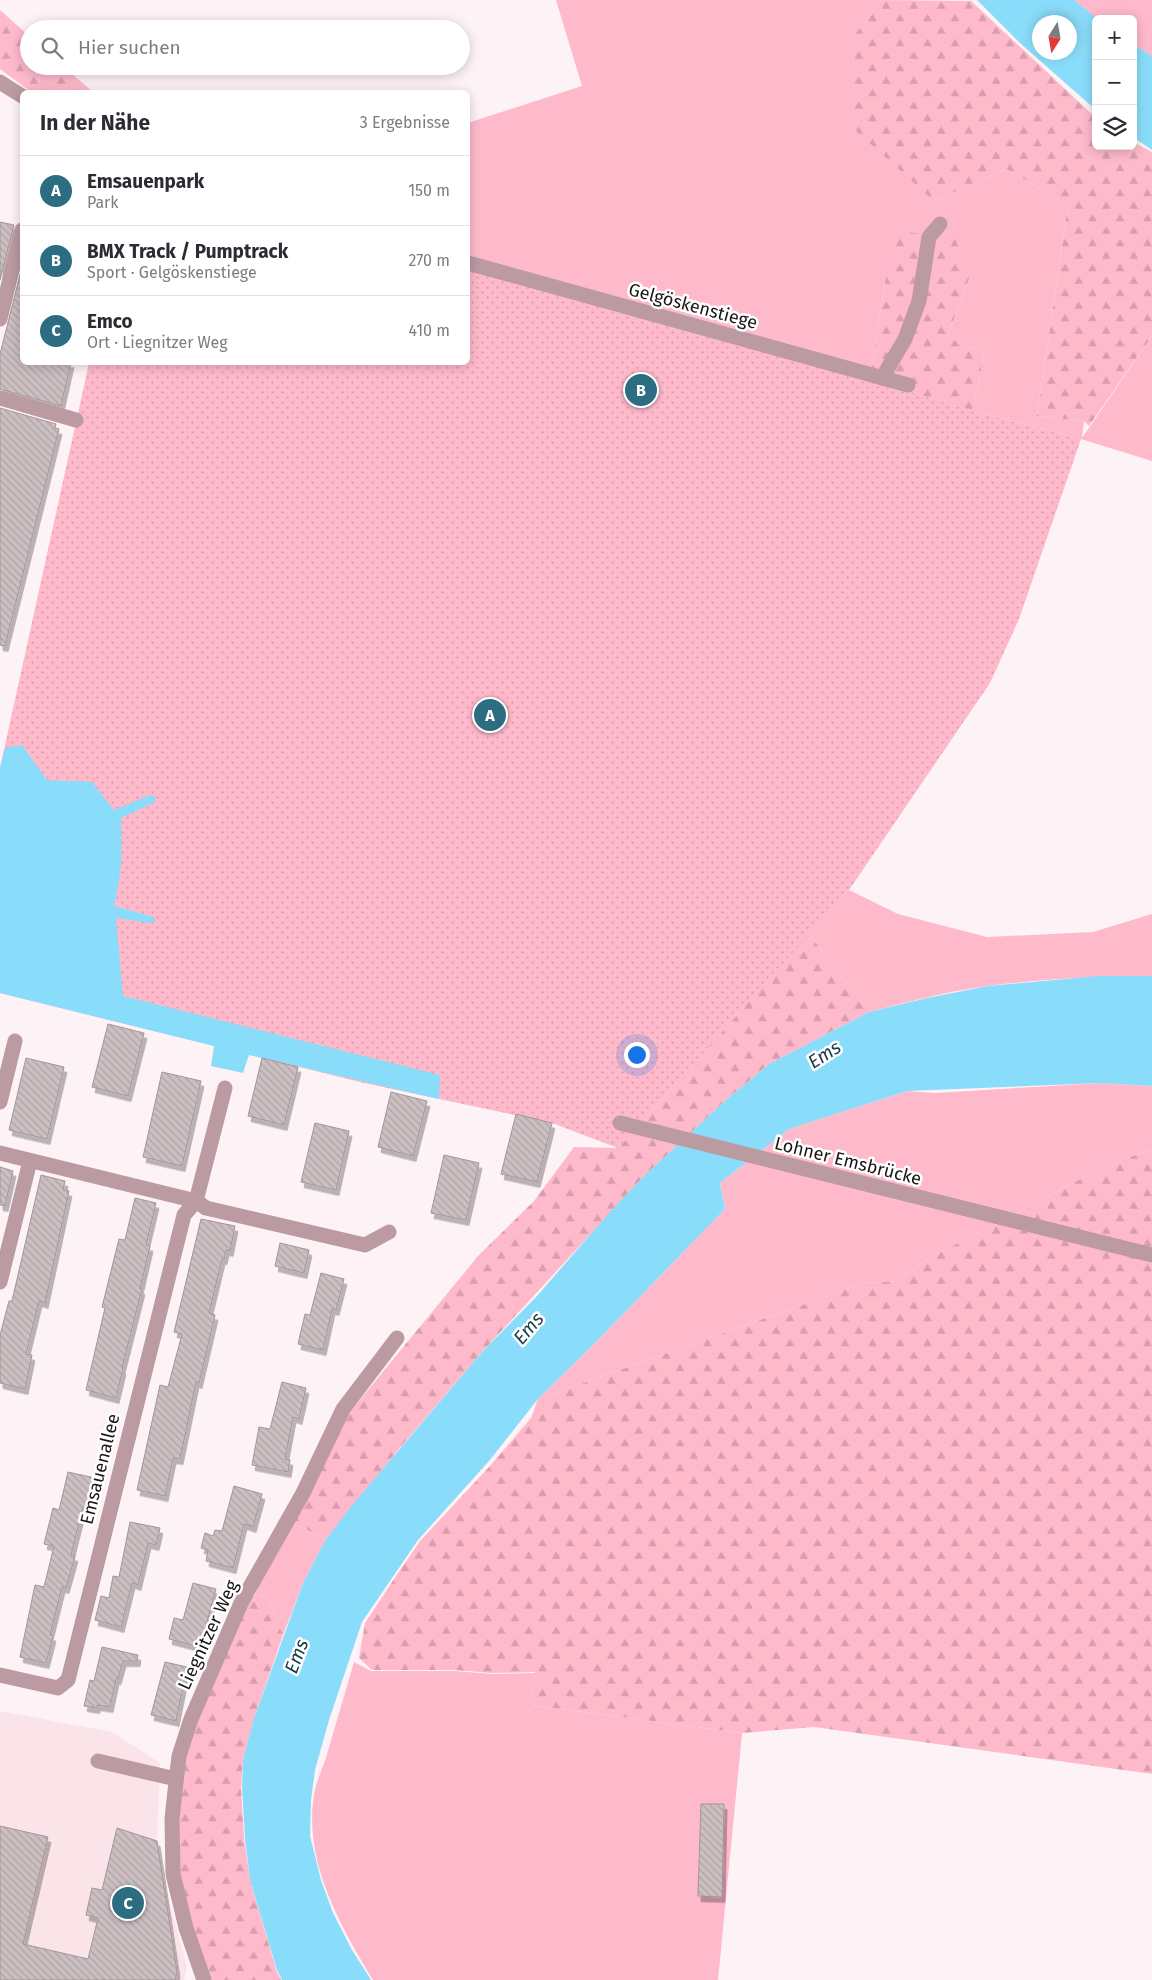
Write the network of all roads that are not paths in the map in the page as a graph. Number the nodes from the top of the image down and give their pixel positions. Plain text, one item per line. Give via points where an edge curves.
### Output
1 (0, 82) edge
2 (20, 95) edge
3 (940, 224) dead end
4 (20, 236) edge
5 (470, 264) edge
6 (6, 274) edge
7 (0, 319) edge
8 (882, 378) junction
9 (908, 385) dead end
10 (0, 398) edge
11 (76, 420) dead end
12 (15, 1041) dead end
13 (225, 1088) dead end
14 (0, 1102) edge
15 (620, 1123) dead end
16 (0, 1153) edge
17 (30, 1161) junction
18 (196, 1201) junction
19 (389, 1232) dead end
20 (1152, 1255) edge
21 (0, 1282) edge
22 (397, 1338) dead end
23 (0, 1675) edge
24 (98, 1761) dead end
25 (176, 1779) junction
26 (204, 1980) edge

1 - 2 street
3 - 8 street via 930,237 918,301 905,339
4 - 6 street
5 - 8 street, Gelgöskenstiege
6 - 7 street
8 - 9 street, Gelgöskenstiege
10 - 11 street
12 - 14 street
13 - 18 street
15 - 20 street, Lohner Emsbrücke
16 - 17 street
17 - 18 street
17 - 21 street
18 - 19 street via 206,1208 365,1245
18 - 23 street, Emsauenallee via 184,1215 68,1680 58,1688
22 - 25 street, Liegnitzer Weg via 343,1409 303,1494 241,1603 190,1719
24 - 25 street
25 - 26 street, Liegnitzer Weg via 172,1819 173,1874 186,1928

